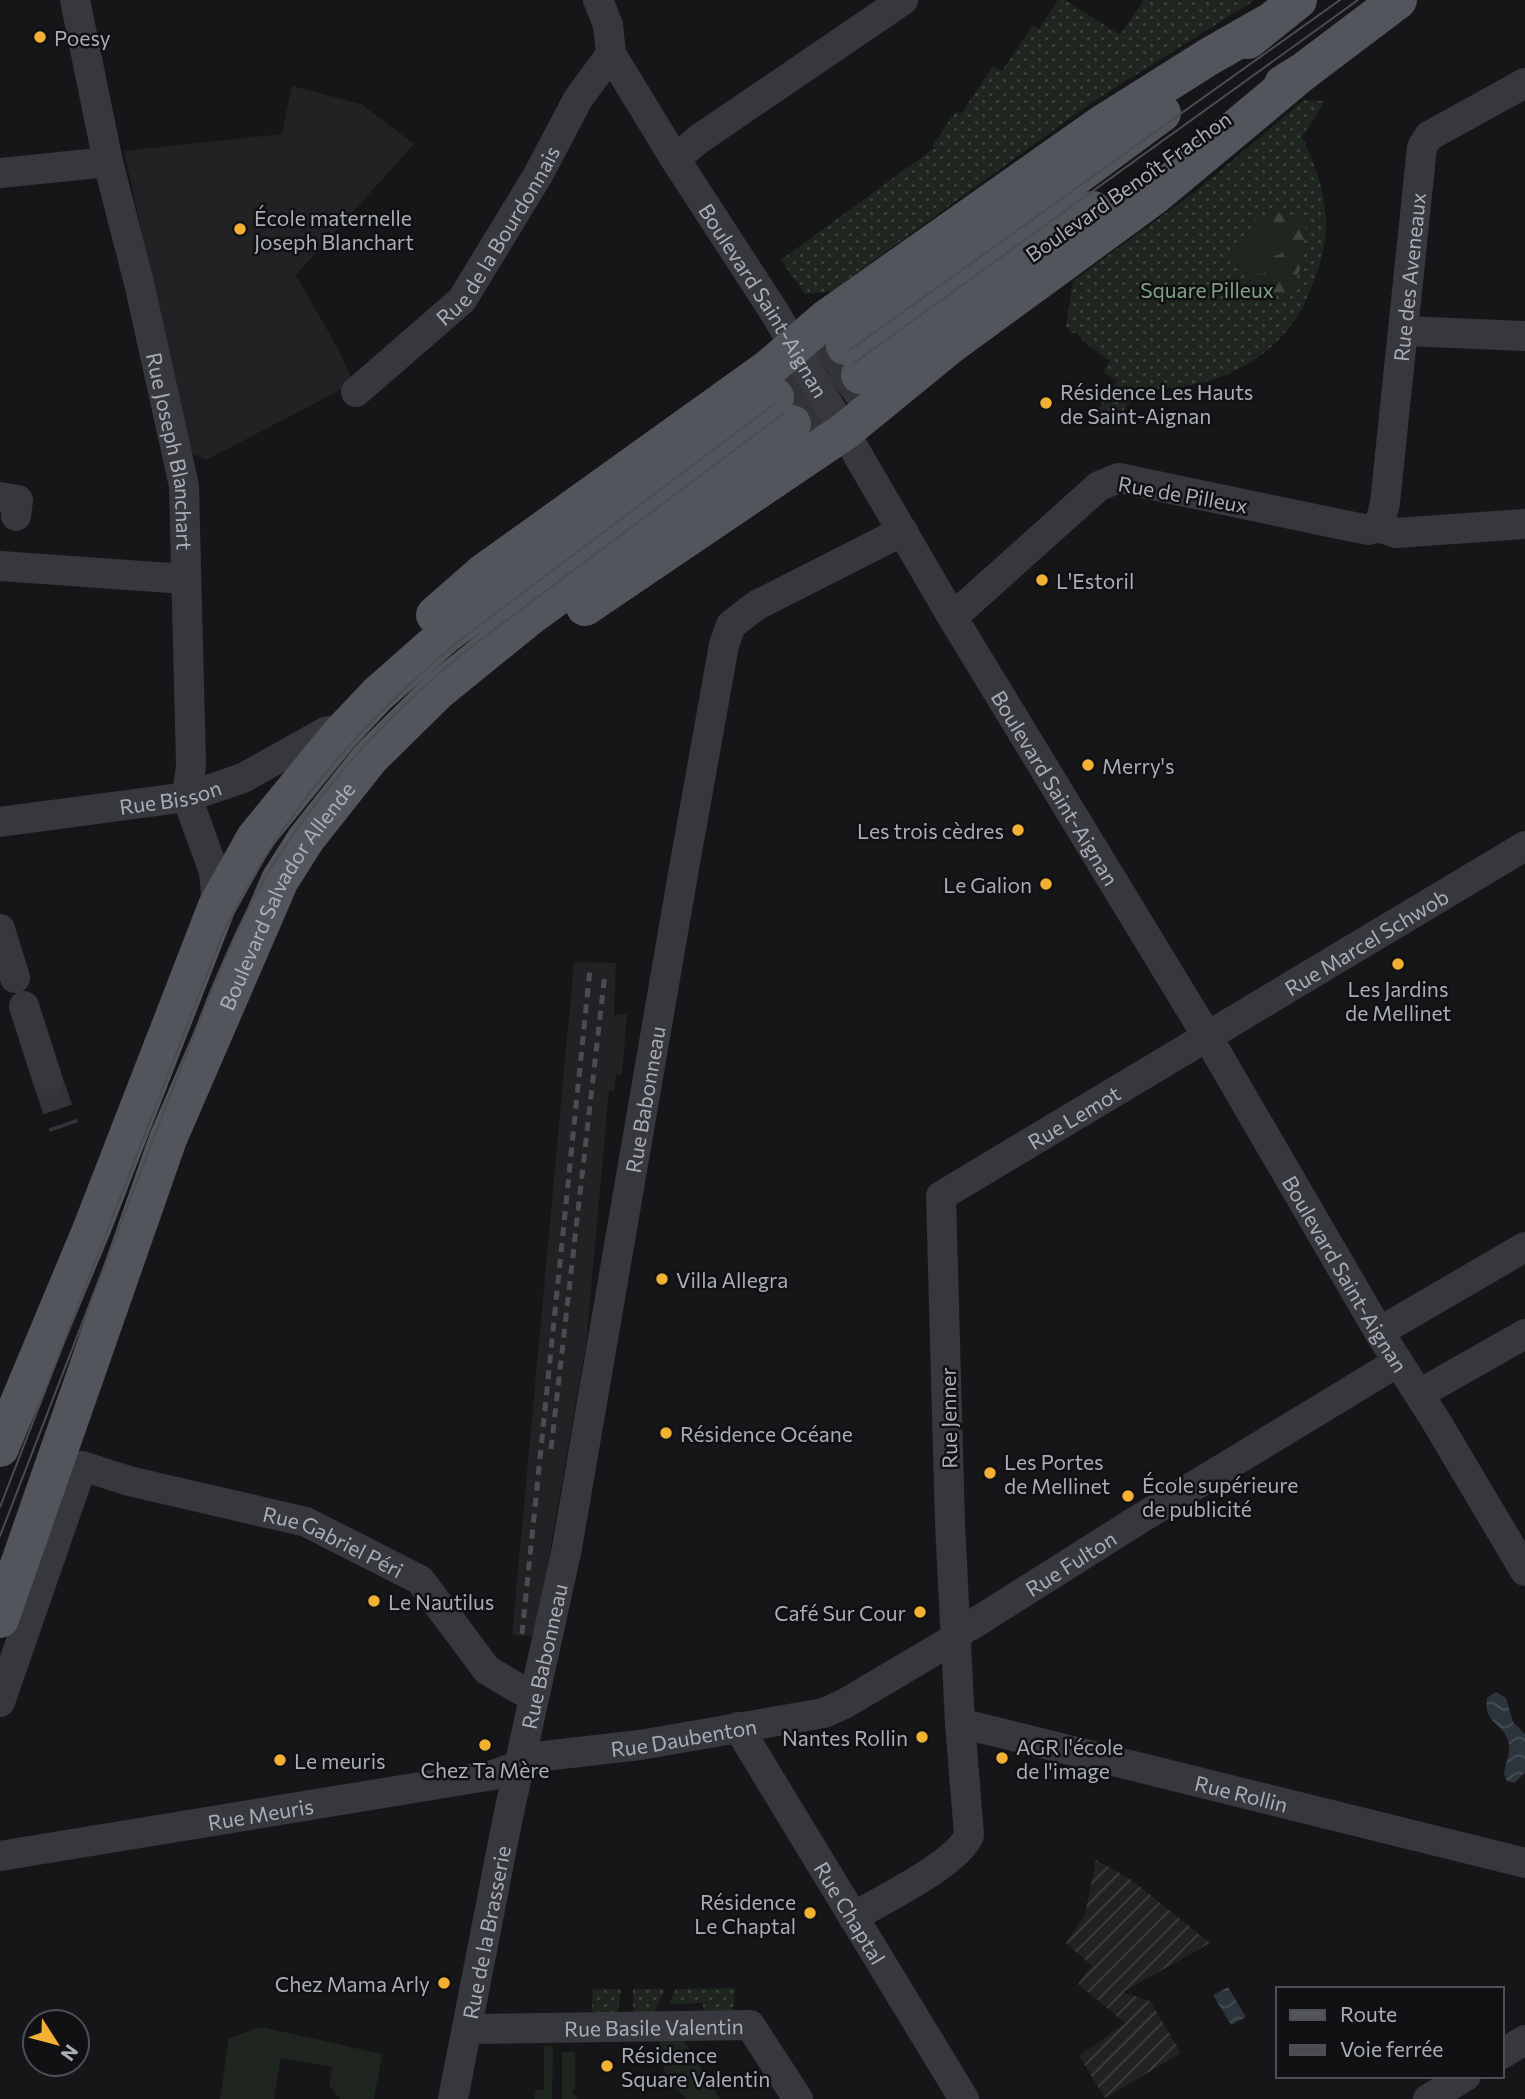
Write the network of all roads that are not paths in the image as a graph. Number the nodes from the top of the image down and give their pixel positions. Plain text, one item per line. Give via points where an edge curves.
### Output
1 (75, 0) edge
2 (598, 0) edge
3 (903, 0) edge
4 (1298, 0) edge
5 (1398, 0) edge
6 (1268, 23) junction
7 (611, 54) junction
8 (1304, 71) junction
9 (1525, 83) edge
10 (674, 159) junction
11 (108, 162) junction
12 (0, 173) edge
13 (1405, 331) junction
14 (1525, 336) edge
15 (794, 347) junction
16 (356, 392) dead end
17 (845, 430) junction
18 (1525, 524) edge
19 (1378, 527) junction
20 (902, 531) junction
21 (6, 562) edge
22 (185, 579) junction
23 (951, 615) junction
24 (327, 731) junction
25 (187, 797) junction
26 (0, 822) edge
27 (255, 838) junction
28 (1525, 846) edge
29 (217, 906) junction
30 (0, 929) edge
31 (244, 960) junction
32 (1207, 1036) junction
33 (48, 1081) tunnel mouth
34 (941, 1196) joint
35 (1525, 1247) edge
36 (1379, 1332) junction
37 (1525, 1334) edge
38 (1398, 1362) junction
39 (1419, 1394) junction
40 (0, 1448) edge
41 (1525, 1570) edge
42 (0, 1619) edge
43 (957, 1636) junction
44 (533, 1697) junction
45 (0, 1703) edge
46 (960, 1723) junction
47 (738, 1727) junction
48 (519, 1767) junction
49 (0, 1856) edge
50 (1525, 1863) edge
51 (853, 1917) junction
52 (468, 2029) junction
53 (1525, 2040) edge
54 (1504, 2053) edge
55 (1462, 2078) edge
56 (962, 2098) edge
57 (453, 2099) edge
58 (798, 2099) edge
59 (1428, 2099) edge

1 - 11 street, Rue Joseph Blanchart
2 - 7 street, Boulevard Saint-Aignan via 608,25
3 - 10 street
4 - 6 main road, Boulevard Benoît Frachon
5 - 8 main road, Boulevard Benoît Frachon
6 - 8 main road, Boulevard Benoît Frachon via 853,360 1210,126
6 - 15 main road via 1101,124 827,318
7 - 10 street, Boulevard Saint-Aignan
7 - 16 street, Rue de la Bourdonnais via 578,99 538,176 462,300
8 - 17 main road via 1154,196 948,346
9 - 13 street, Rue des Aveneaux via 1429,136 1422,147
10 - 15 street, Boulevard Saint-Aignan
11 - 12 street
11 - 22 street, Rue Joseph Blanchart via 184,486
13 - 14 street
13 - 19 street, Rue des Aveneaux via 1385,503
15 - 17 street, Boulevard Saint-Aignan
15 - 24 main road via 483,573 396,653
17 - 20 street, Boulevard Saint-Aignan
17 - 31 main road via 531,644 443,715 308,865
18 - 19 street, Rue de Pilleux via 1396,533
19 - 23 street, Rue de Pilleux via 1369,530 1119,478 1100,486
20 - 23 street, Boulevard Saint-Aignan
20 - 44 street, Rue Babonneau via 757,605 731,625 724,645 568,1548
21 - 22 street
22 - 25 street, Rue Joseph Blanchart via 191,765
23 - 32 street, Boulevard Saint-Aignan
24 - 25 street, Rue Bisson via 243,778
24 - 27 main road via 287,783
25 - 26 street, Rue Bisson
25 - 29 street, Rue Joseph Blanchart via 214,872
27 - 29 main road, Boulevard Salvador Allende
27 - 31 main road, Boulevard Salvador Allende via 340,734 446,634 783,411 408,718 306,839 280,880
28 - 32 street, Rue Marcel Schwob
29 - 40 main road, Boulevard Salvador Allende via 92,1228
30 - 33 street
31 - 42 main road, Boulevard Salvador Allende via 167,1139
32 - 34 street, Rue Lemot
32 - 36 street, Boulevard Saint-Aignan
34 - 43 street, Rue Jenner
35 - 36 street
36 - 38 street, Boulevard Saint-Aignan
37 - 39 street
38 - 39 street, Boulevard Saint-Aignan
38 - 43 street, Rue Fulton
39 - 41 street, Boulevard Saint-Aignan
43 - 46 street, Rue Jenner
43 - 47 street, Rue Daubenton via 824,1713
44 - 45 street, Rue Gabriel Péri via 487,1670 419,1580 306,1522 82,1466
44 - 48 street, Rue Babonneau
46 - 50 street, Rue Rollin
46 - 51 street, Rue Jenner via 969,1835 965,1845 951,1859
47 - 48 street, Rue Daubenton via 544,1756
47 - 51 street, Rue Chaptal
48 - 49 street, Rue Meuris
48 - 52 street, Rue de la Brasserie
51 - 56 street, Rue Chaptal
52 - 57 street, Rue de la Brasserie
52 - 58 street, Rue Basile Valentin via 750,2025
53 - 54 street
55 - 59 street

